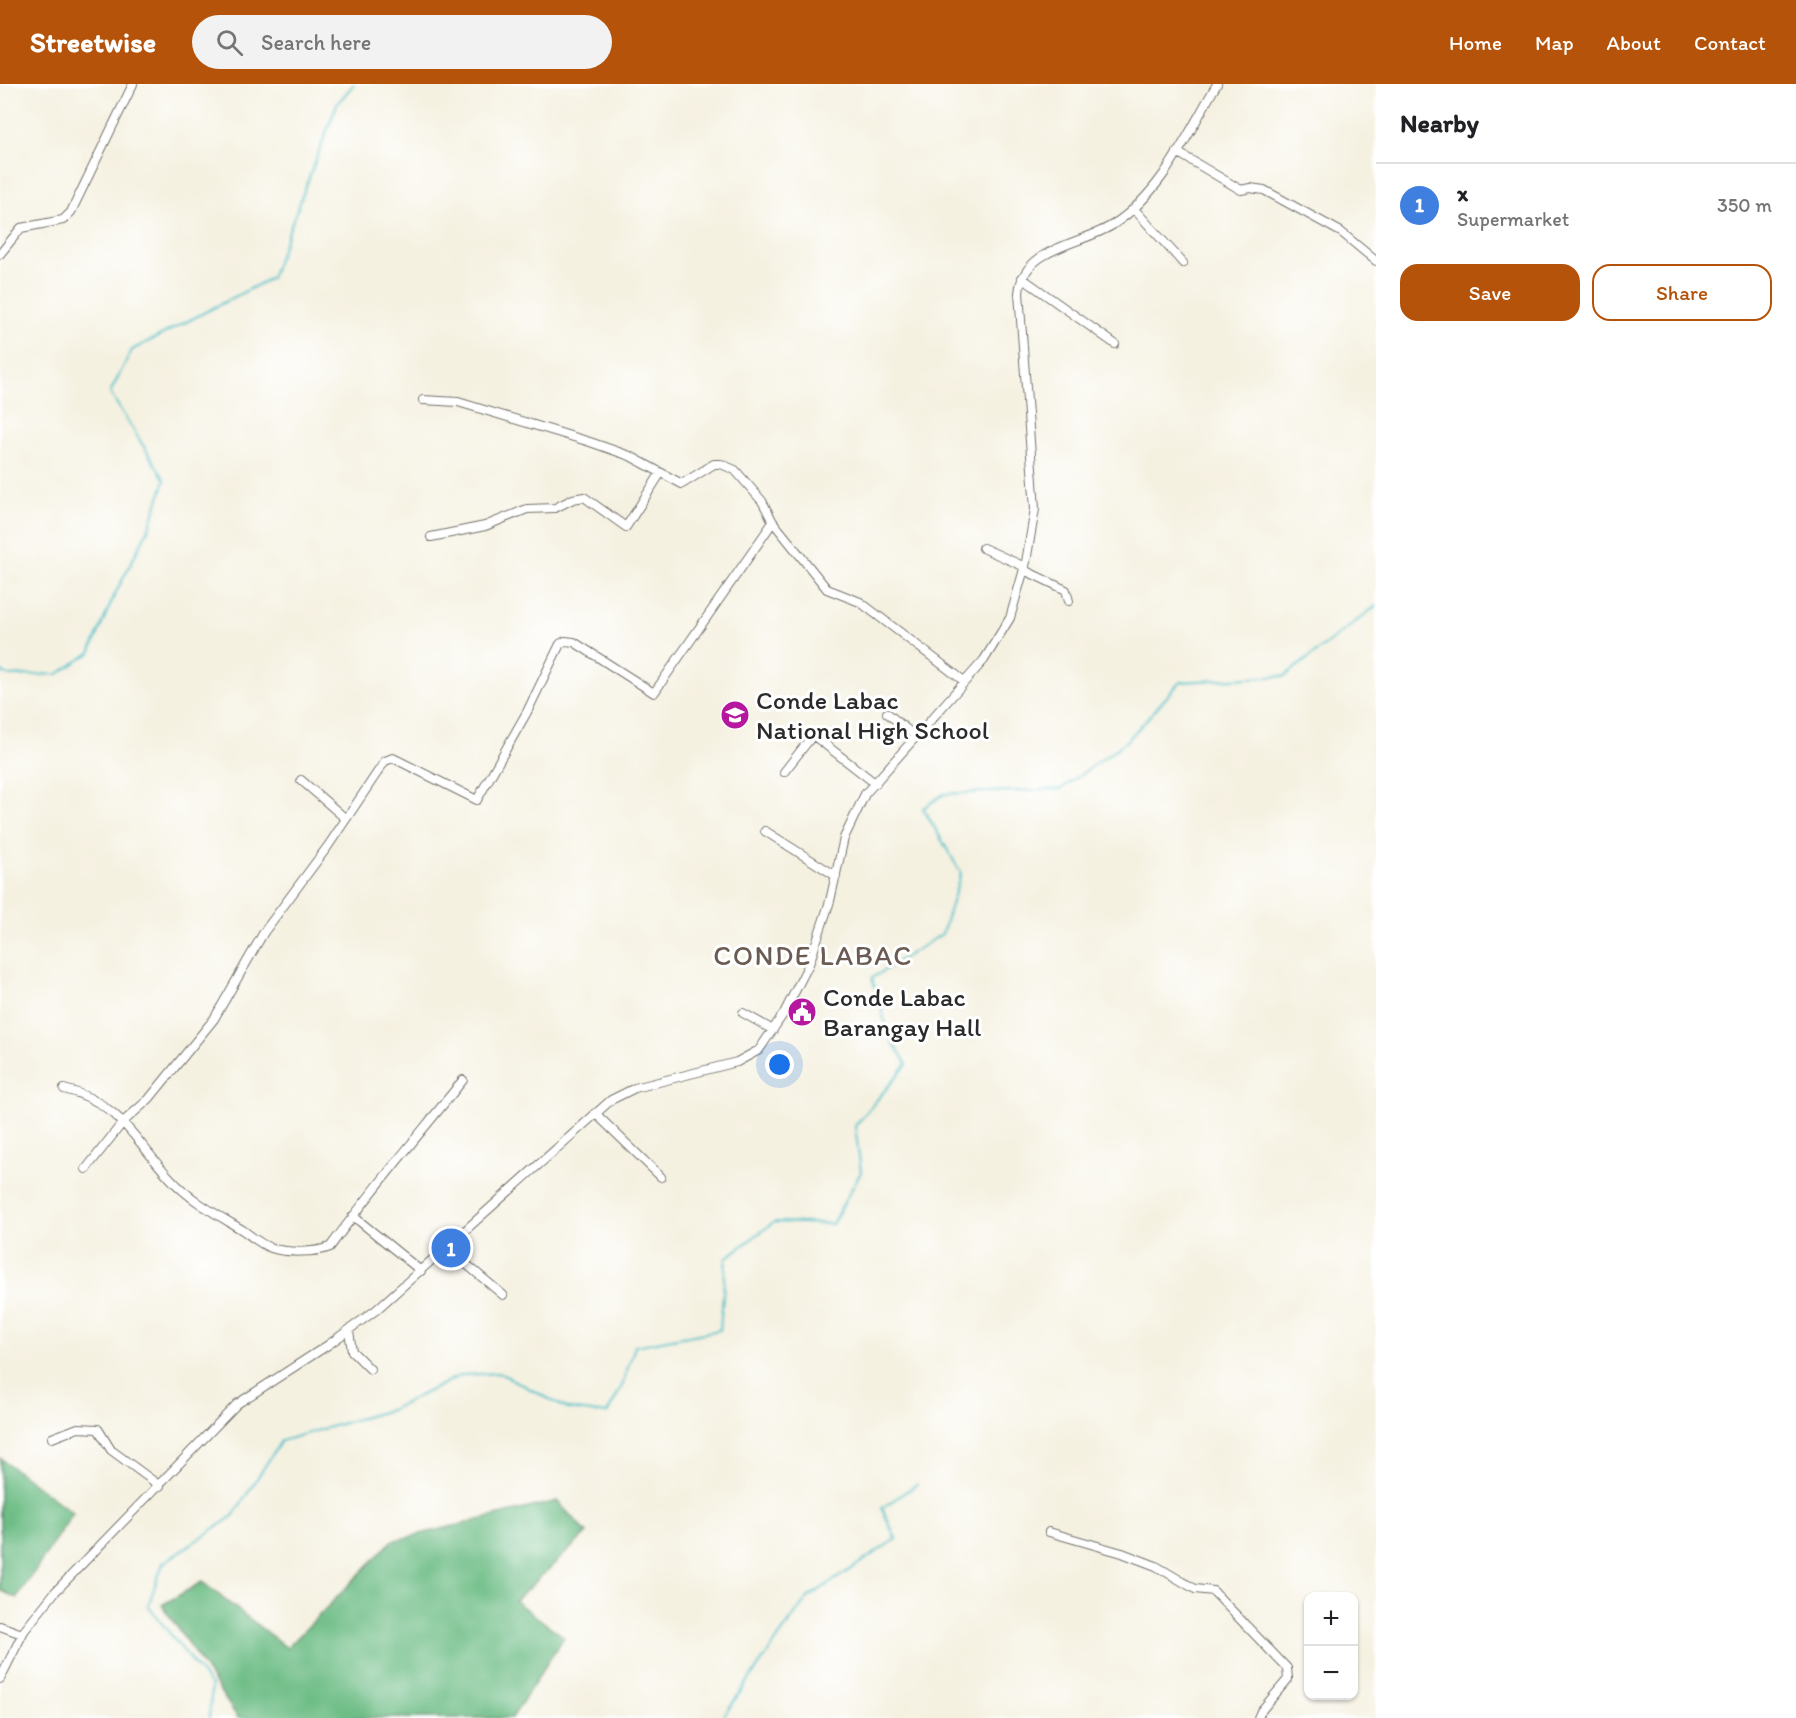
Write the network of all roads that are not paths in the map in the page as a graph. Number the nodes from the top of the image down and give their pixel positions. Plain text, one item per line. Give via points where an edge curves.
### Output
1 (134, 84) edge
2 (1217, 84) edge
3 (1177, 152) junction
4 (1135, 210) junction
5 (0, 254) edge
6 (1376, 261) edge
7 (1183, 263) dead end
8 (1022, 278) junction
9 (1115, 344) dead end
10 (423, 400) dead end
11 (660, 474) junction
12 (773, 522) junction
13 (431, 537) dead end
14 (984, 548) dead end
15 (1024, 569) junction
16 (1069, 601) dead end
17 (964, 681) junction
18 (887, 713) dead end
19 (916, 737) junction
20 (784, 772) dead end
21 (302, 780) dead end
22 (876, 784) junction
23 (346, 819) junction
24 (765, 831) dead end
25 (836, 876) junction
26 (743, 1013) dead end
27 (773, 1030) junction
28 (463, 1080) dead end
29 (64, 1089) dead end
30 (595, 1113) junction
31 (123, 1122) junction
32 (86, 1169) dead end
33 (661, 1177) dead end
34 (353, 1216) junction
35 (447, 1248) junction
36 (421, 1271) junction
37 (502, 1295) dead end
38 (349, 1331) junction
39 (370, 1369) dead end
40 (52, 1438) dead end
41 (160, 1486) junction
42 (1049, 1532) dead end
43 (0, 1626) edge
44 (22, 1634) junction
45 (0, 1679) edge
46 (1258, 1718) edge

1 - 5 street via 71,212 63,220 21,228
2 - 3 street
3 - 4 street
3 - 6 street via 1241,190 1264,190 1341,232
4 - 7 street
4 - 8 street via 1112,226 1040,258
8 - 9 street
8 - 15 street via 1018,293 1035,509
10 - 11 street via 458,402 523,421 630,456
11 - 12 street via 682,484 714,464 728,466 762,501
11 - 13 street via 626,527 584,497 555,508 527,509 485,526
12 - 17 street via 827,590 860,602
12 - 23 street via 654,693 574,642 565,641 477,800 393,758 385,761
14 - 15 street
15 - 16 street via 1066,590
15 - 17 street via 1001,636
17 - 19 street
18 - 19 street
19 - 22 street
20 - 22 street via 813,735
21 - 23 street
22 - 25 street via 852,816
23 - 31 street via 264,932 214,1019 149,1099
24 - 25 street
25 - 27 street via 809,964
26 - 27 street
27 - 30 street via 759,1050 748,1057 635,1088
28 - 34 street
29 - 31 street via 87,1095
30 - 33 street
30 - 35 street
31 - 32 street
31 - 34 street via 198,1204 270,1248 297,1251 330,1247
34 - 36 street
35 - 36 street
35 - 37 street
36 - 38 street
38 - 39 street via 352,1351
38 - 41 street via 237,1404
40 - 41 street via 78,1428 99,1429 111,1450
41 - 44 street via 55,1592
42 - 46 street via 1122,1553 1195,1588 1213,1591 1287,1668 1288,1678
43 - 44 street
44 - 45 street

